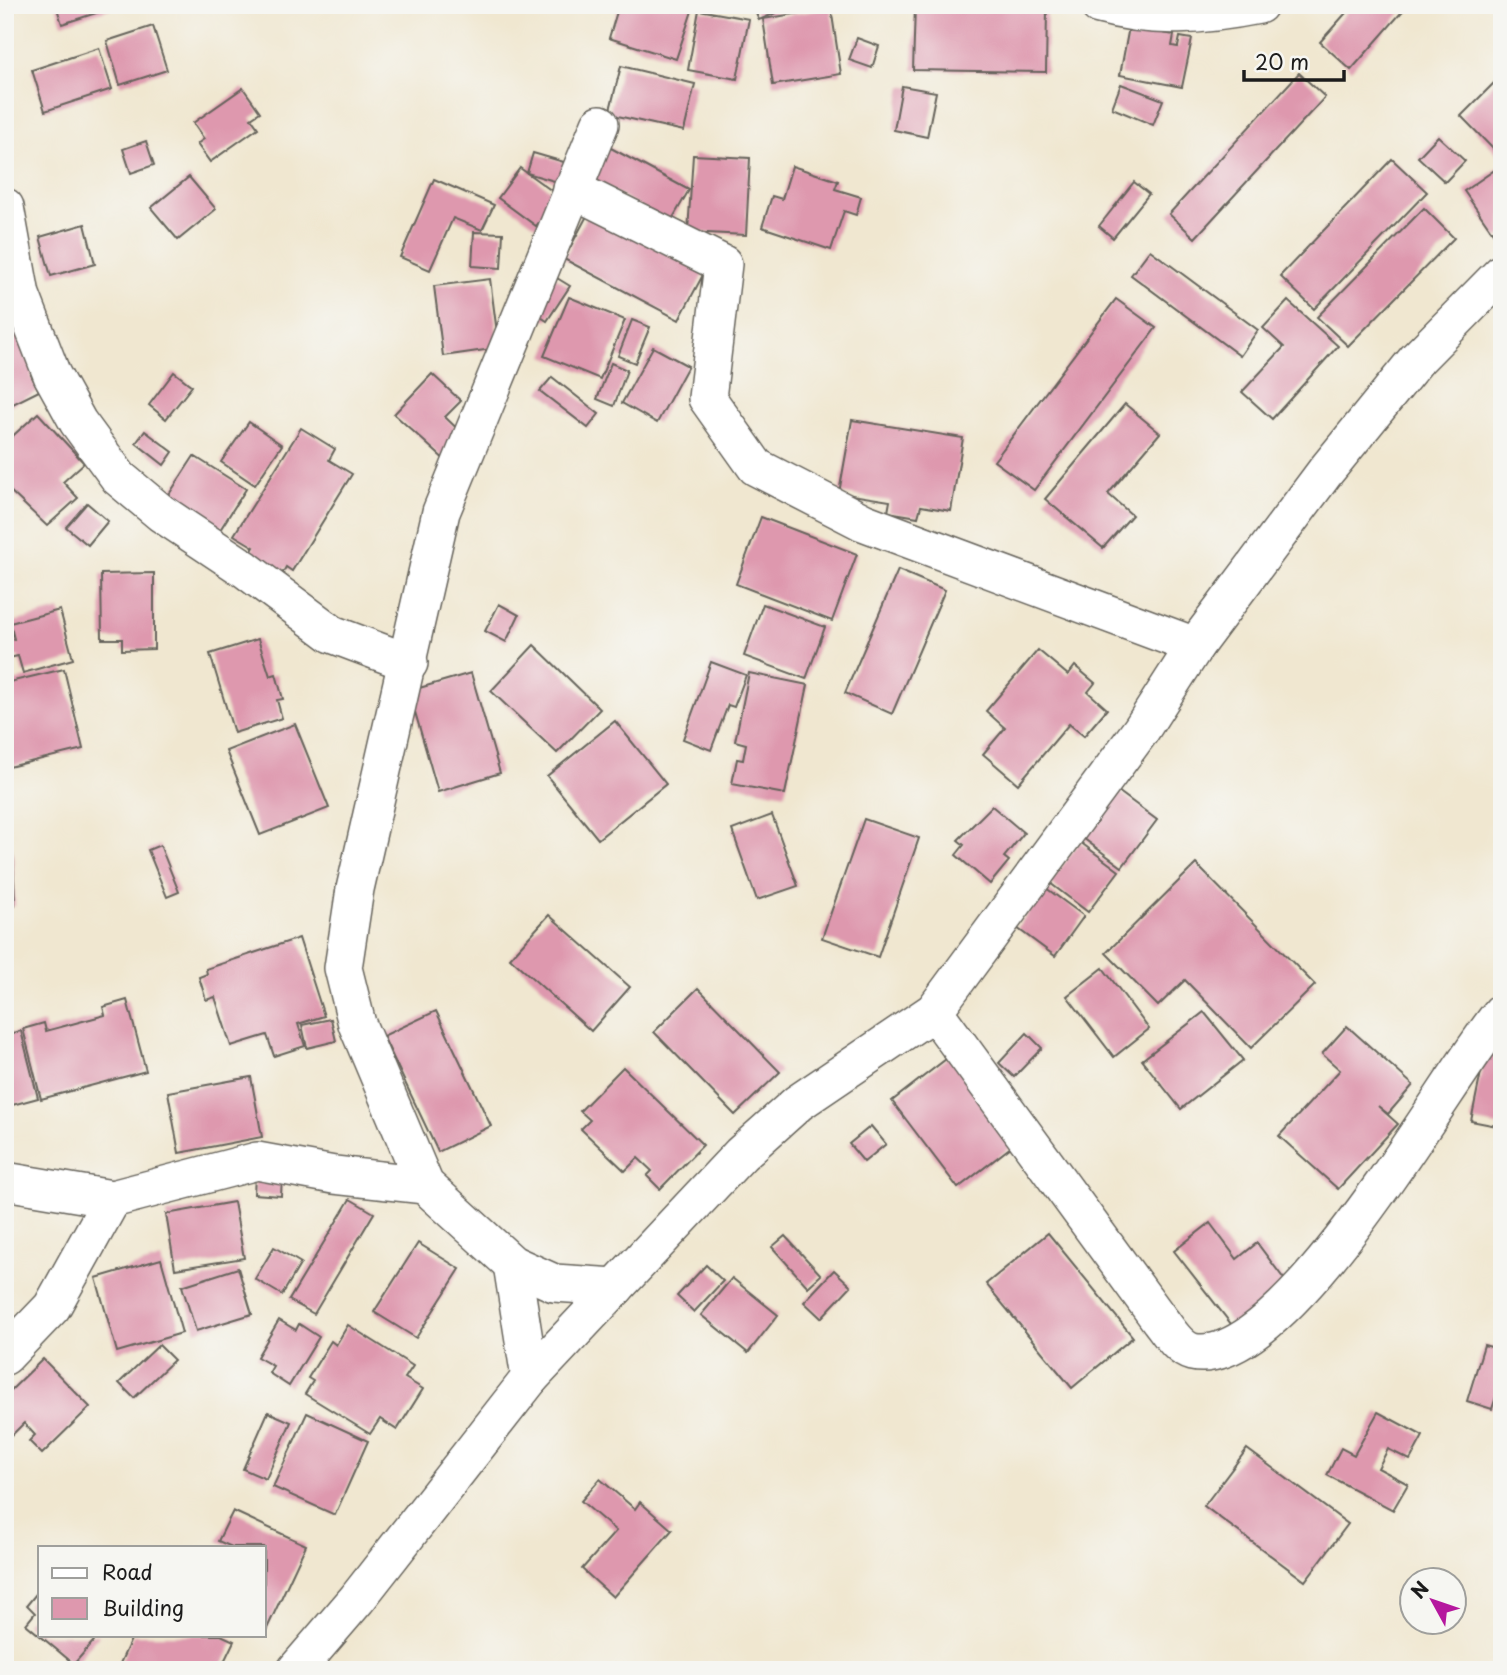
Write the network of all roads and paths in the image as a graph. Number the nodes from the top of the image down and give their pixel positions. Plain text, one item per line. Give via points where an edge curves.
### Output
1 (1099, 5) edge
2 (1259, 5) edge
3 (600, 124) dead end
4 (572, 189) junction
5 (5, 207) edge
6 (1502, 273) edge
7 (1195, 646) junction
8 (409, 663) junction
9 (934, 1011) junction
10 (1502, 1012) edge
11 (5, 1181) edge
12 (425, 1185) junction
13 (112, 1199) junction
14 (512, 1264) junction
15 (616, 1287) junction
16 (5, 1356) edge
17 (530, 1378) junction
18 (296, 1670) edge

1 - 2 street via 1172,17
3 - 4 street
4 - 7 street via 723,264 707,398 756,467 863,522
4 - 8 street via 442,512
5 - 8 street via 21,295 52,374 78,422 119,478 332,634
6 - 7 street via 1417,359 1325,471
7 - 9 street via 1141,730
8 - 12 street via 355,889 343,968 357,1024
9 - 10 street via 1159,1319 1184,1348 1208,1353 1240,1340 1285,1304 1346,1237
9 - 15 street via 798,1103 741,1154
11 - 13 street
12 - 13 street via 257,1161
12 - 14 street
13 - 16 street via 52,1307
14 - 15 street via 554,1283
14 - 17 street
15 - 17 street
17 - 18 street via 358,1599

